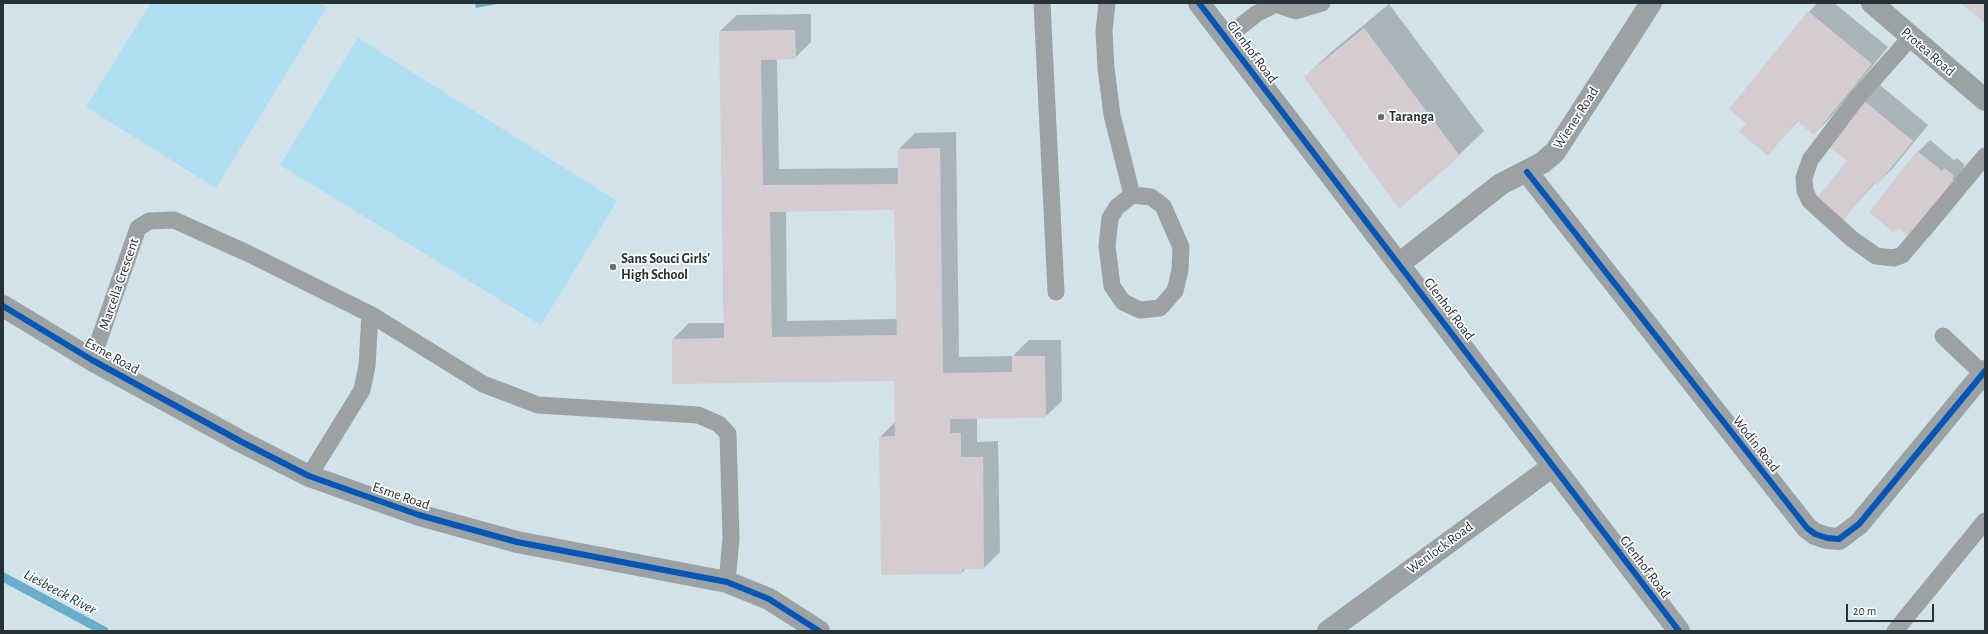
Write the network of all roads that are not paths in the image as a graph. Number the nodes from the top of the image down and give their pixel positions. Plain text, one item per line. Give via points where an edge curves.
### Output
1 (1042, 3) edge
2 (1107, 3) edge
3 (1199, 3) edge
4 (1322, 3) edge
5 (1651, 3) edge
6 (1872, 3) edge
7 (1273, 4) edge
8 (1911, 37) junction
9 (1226, 38) junction
10 (1985, 100) edge
11 (1985, 156) edge
12 (1527, 172) junction
13 (1132, 195) junction
14 (1399, 264) junction
15 (1056, 292) dead end
16 (3, 306) edge
17 (370, 314) junction
18 (1942, 336) dead end
19 (92, 360) junction
20 (1984, 372) edge
21 (1553, 466) junction
22 (309, 476) junction
23 (1985, 521) edge
24 (728, 582) junction
25 (819, 631) edge
26 (1328, 631) edge
27 (1679, 631) edge
28 (1894, 631) edge

1 - 15 lane
2 - 13 lane via 1104,31 1112,115
3 - 9 street, Glenhof Road
4 - 7 lane via 1296,11
5 - 12 street, Wiener Road via 1555,152
6 - 8 main road, Protea Road
7 - 9 lane
8 - 10 main road, Protea Road
8 - 11 lane via 1857,98 1810,160 1804,178 1805,191 1810,201 1852,239 1876,256 1894,258 1902,255
9 - 14 street, Glenhof Road
12 - 14 street, Wiener Road via 1501,184
12 - 20 street, Wodin Road via 1807,528 1815,534 1839,538 1859,524
13 - 13 lane via 1151,197 1163,206 1181,247 1180,270 1175,290 1160,308 1140,310 1124,302 1112,286 1107,246 1110,218 1117,207
14 - 21 street, Glenhof Road
16 - 19 street, Esme Road
17 - 19 lane, Marcella Crescent via 174,220 149,221 138,228
17 - 22 lane via 367,366 362,390
17 - 24 lane via 483,384 538,405 698,415 719,424 728,434 730,454 731,539
18 - 20 lane
19 - 22 street, Esme Road
21 - 26 street, Wenlock Road
21 - 27 street, Glenhof Road
22 - 24 street, Esme Road via 419,515 517,542
23 - 28 lane
24 - 25 street, Esme Road via 769,599

